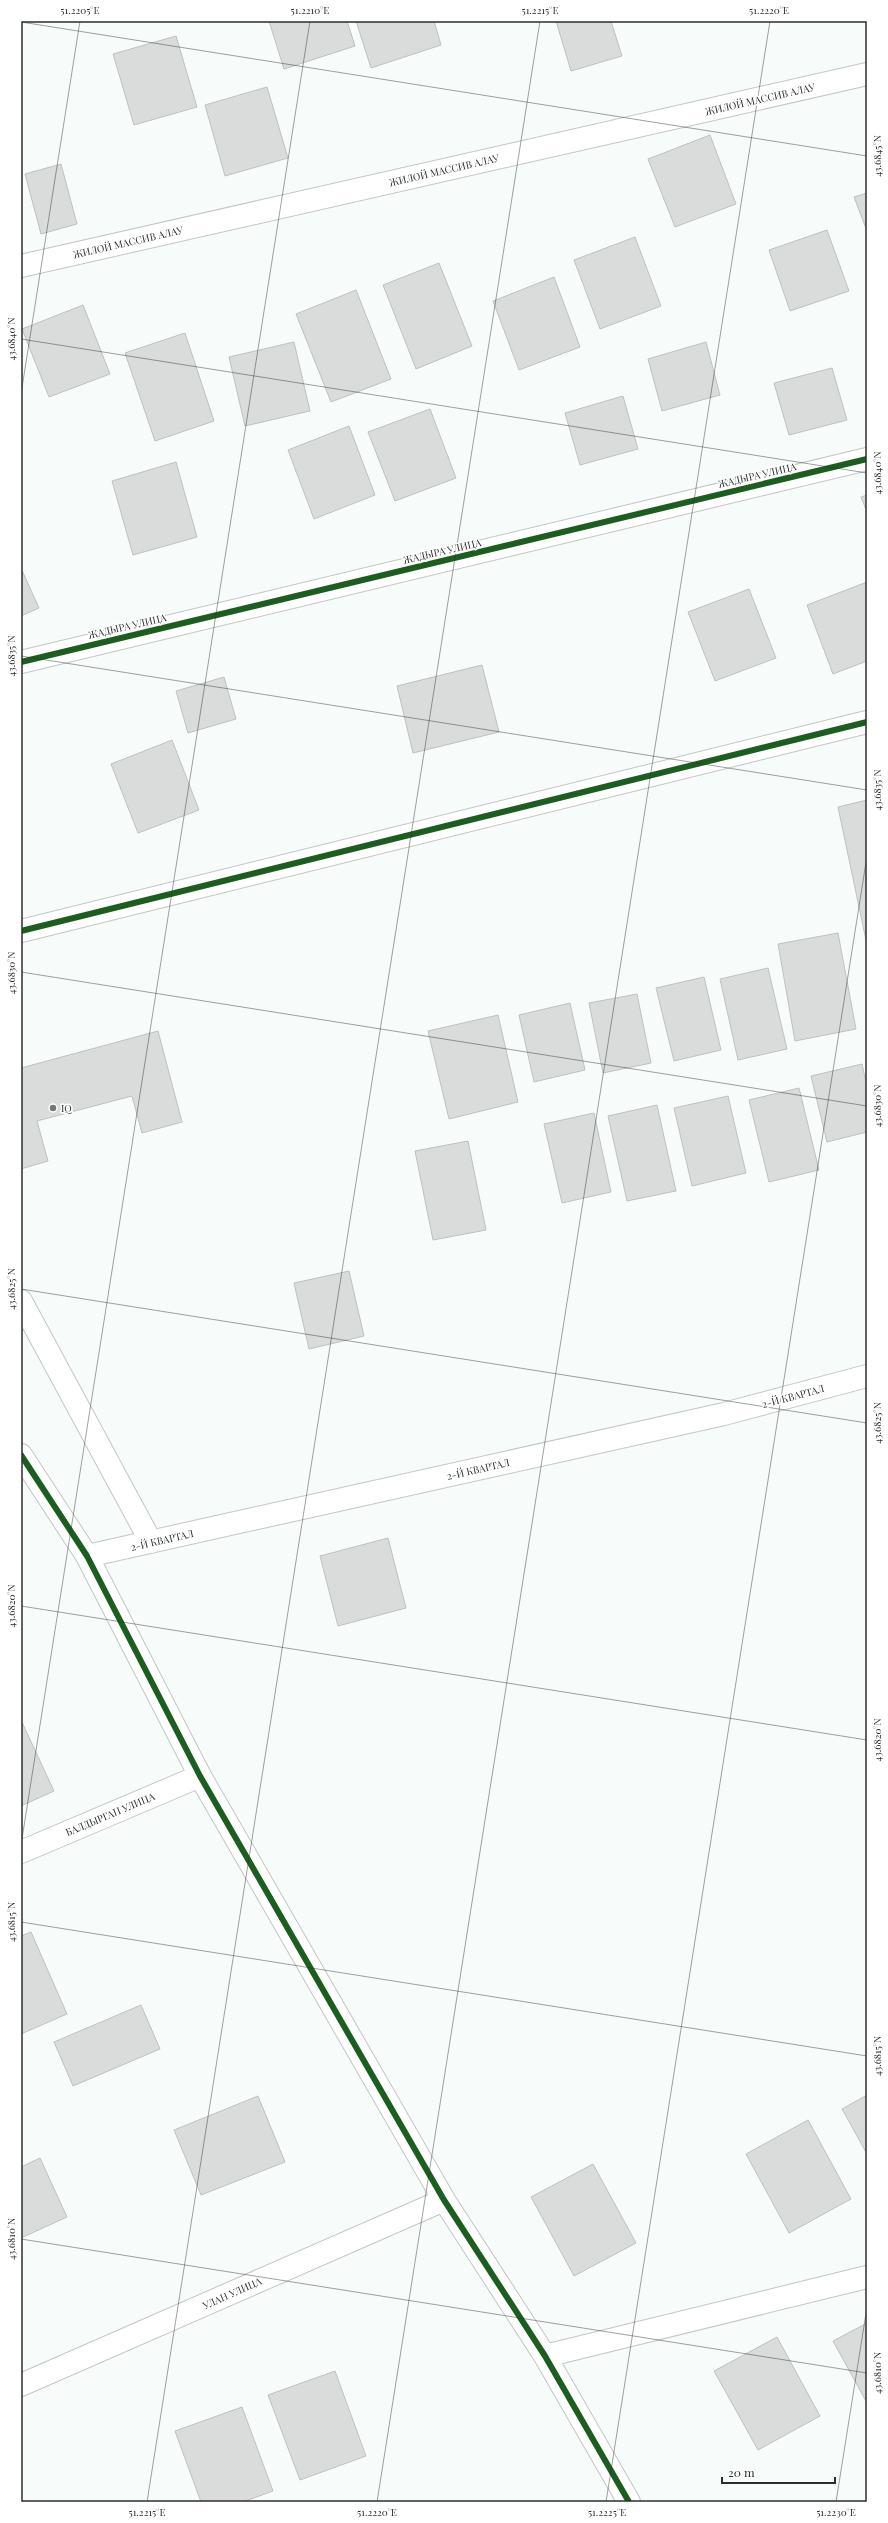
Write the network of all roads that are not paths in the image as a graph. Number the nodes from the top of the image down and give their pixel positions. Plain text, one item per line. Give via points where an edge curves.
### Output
1 (867, 74) edge
2 (21, 266) edge
3 (867, 459) edge
4 (21, 662) edge
5 (867, 722) edge
6 (21, 931) edge
7 (21, 1301) edge
8 (867, 1376) edge
9 (21, 1455) edge
10 (151, 1542) junction
11 (88, 1556) junction
12 (200, 1776) junction
13 (21, 1852) edge
14 (444, 2200) junction
15 (867, 2277) edge
16 (545, 2356) junction
17 (21, 2385) edge
18 (629, 2502) edge

1 - 2 street, ЖИЛОЙ МАССИВ АЛАУ
3 - 4 street, ЖАДЫРА УЛИЦА
5 - 6 street
7 - 10 street
8 - 10 street, 2-Й КВАРТАЛ via 724,1414
9 - 11 street
10 - 11 street, 2-Й КВАРТАЛ
11 - 12 street
12 - 13 street, БАЛДЫРГАН УЛИЦА
12 - 14 street
14 - 16 street
14 - 17 street, УЛАН УЛИЦА
15 - 16 street
16 - 18 street

